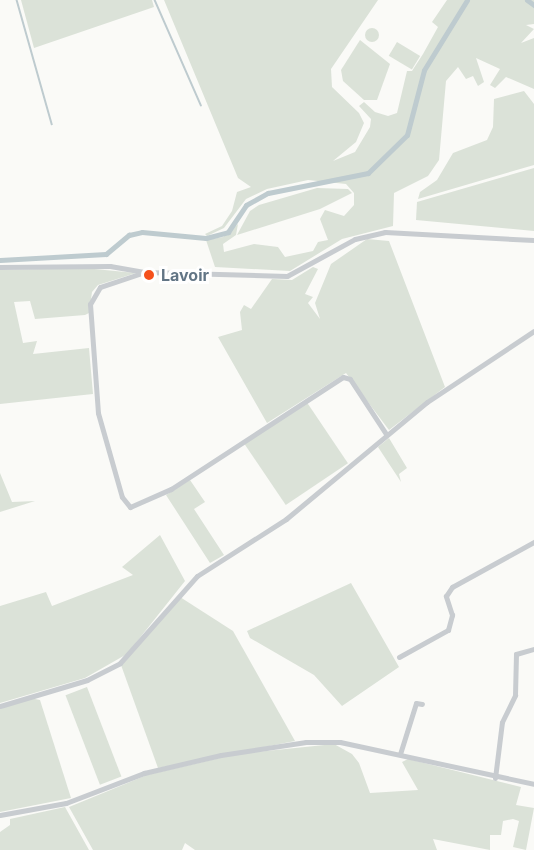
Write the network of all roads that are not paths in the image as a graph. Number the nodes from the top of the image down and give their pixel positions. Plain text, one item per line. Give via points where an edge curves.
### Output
1 (534, 240) edge
2 (0, 267) edge
3 (144, 272) junction
4 (534, 331) edge
5 (386, 434) junction
6 (534, 542) edge
7 (534, 649) edge
8 (399, 657) dead end
9 (422, 704) dead end
10 (0, 706) edge
11 (400, 754) junction
12 (495, 778) junction
13 (534, 784) edge
14 (0, 815) edge

1 - 3 street via 385,232 355,239 287,276
2 - 3 street via 110,266
3 - 5 street via 100,287 90,304 98,413 122,497 130,507 171,489 343,377 350,379
4 - 5 street
5 - 10 street via 286,519 197,576 120,663 87,680
6 - 8 street via 452,587 446,596 452,615 448,630
7 - 12 street via 516,654 516,695 502,722
9 - 11 street via 416,703
11 - 12 street
11 - 14 street via 324,741 251,750 144,773 39,811
12 - 13 street

